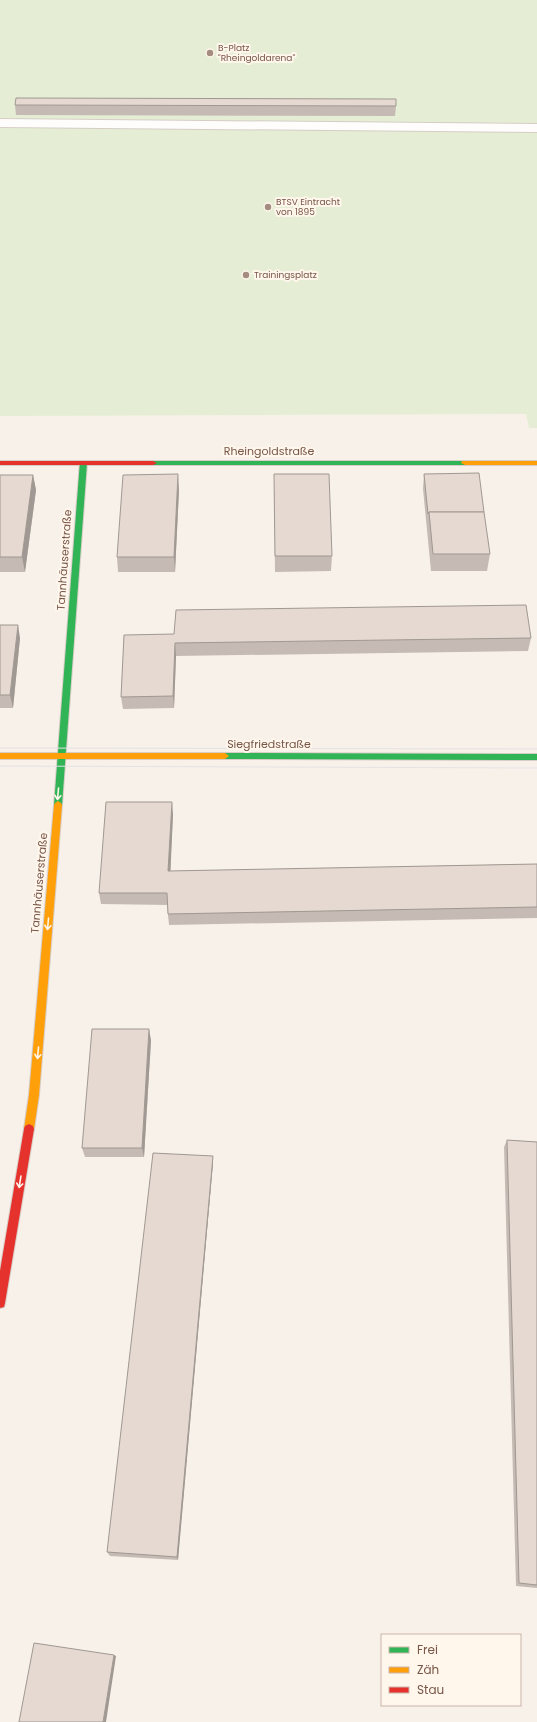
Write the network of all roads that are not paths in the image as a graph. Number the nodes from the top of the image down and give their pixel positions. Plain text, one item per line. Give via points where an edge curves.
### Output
1 (0, 123) edge
2 (537, 128) edge
3 (0, 463) edge
4 (83, 463) junction
5 (537, 463) edge
6 (0, 756) edge
7 (62, 756) junction
8 (537, 757) edge
9 (0, 1303) edge

1 - 2 lane
3 - 4 street, Rheingoldstraße
4 - 5 street, Rheingoldstraße
4 - 7 street, Tannhäuserstraße
6 - 7 street, Siegfriedstraße
7 - 8 street, Siegfriedstraße
7 -> 9 street, Tannhäuserstraße via 34,1095

